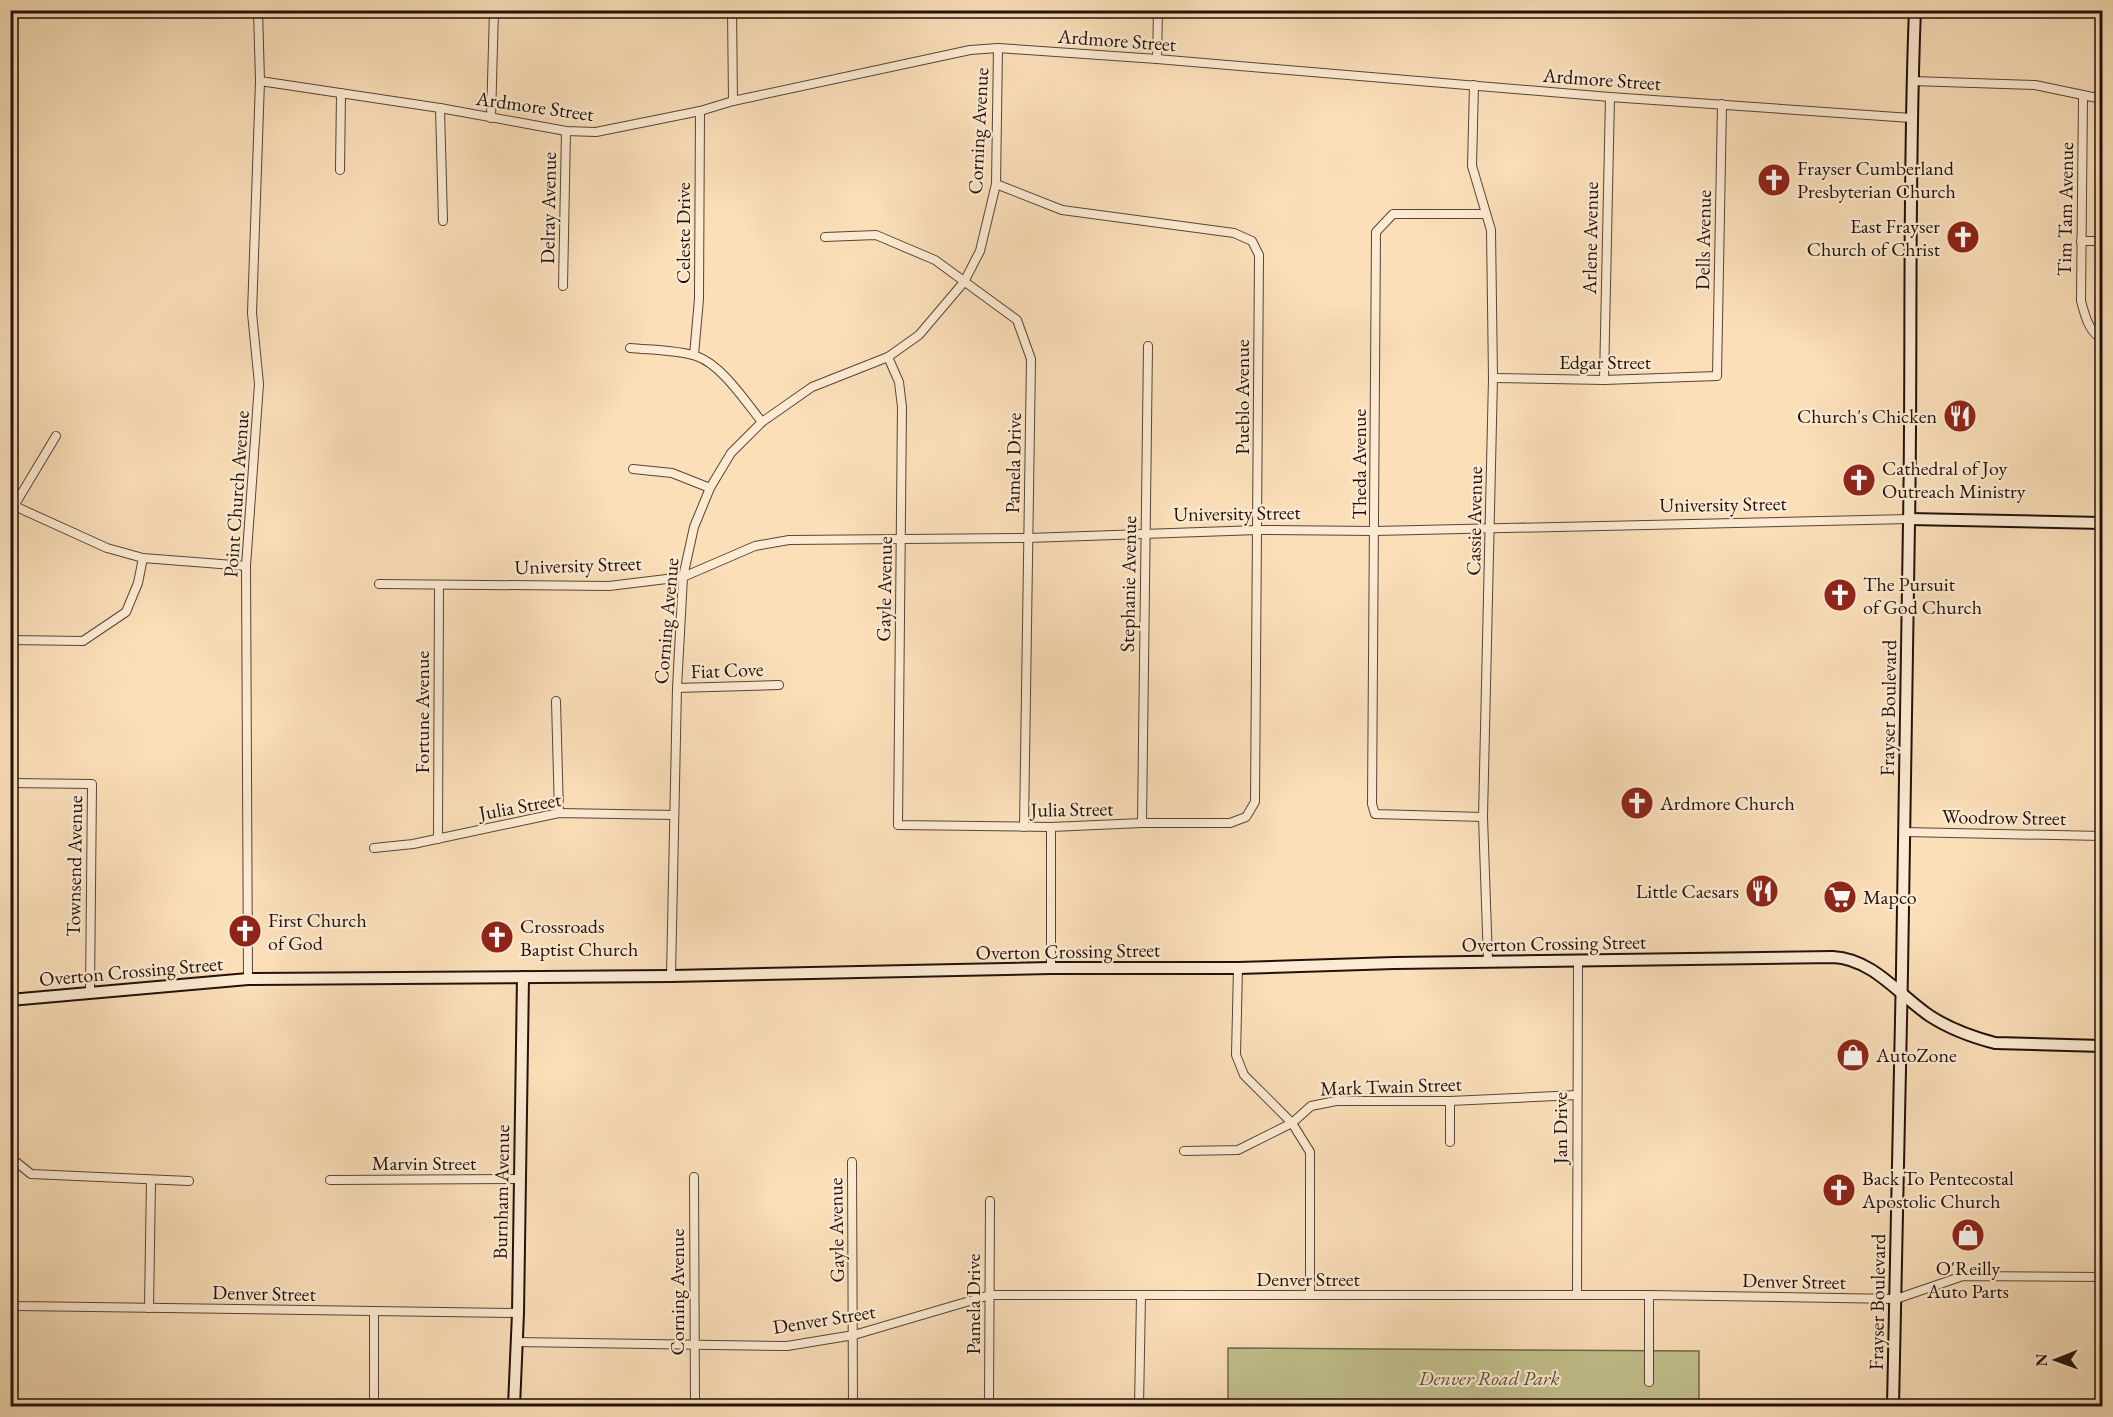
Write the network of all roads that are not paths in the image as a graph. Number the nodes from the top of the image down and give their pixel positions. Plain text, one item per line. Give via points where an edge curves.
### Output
1 (258, 10) edge
2 (494, 10) edge
3 (732, 10) edge
4 (1158, 10) edge
5 (1915, 10) edge
6 (998, 48) junction
7 (1157, 59) junction
8 (260, 81) junction
9 (1912, 81) junction
10 (1474, 85) junction
11 (341, 93) junction
12 (2083, 96) junction
13 (1610, 97) junction
14 (2103, 99) edge
15 (733, 101) junction
16 (1722, 104) junction
17 (440, 108) junction
18 (700, 111) junction
19 (491, 118) junction
20 (1911, 118) junction
21 (566, 130) junction
22 (340, 170) dead end
23 (996, 184) junction
24 (1486, 213) junction
25 (443, 220) dead end
26 (825, 237) dead end
27 (2081, 241) junction
28 (2103, 242) edge
29 (964, 282) junction
30 (562, 286) dead end
31 (2103, 339) edge
32 (1148, 346) dead end
33 (630, 348) dead end
34 (694, 355) junction
35 (888, 357) junction
36 (1717, 376) joint
37 (1493, 378) junction
38 (1604, 380) junction
39 (762, 422) junction
40 (56, 436) dead end
41 (633, 469) dead end
42 (710, 488) junction
43 (12, 505) edge
44 (1909, 519) junction
45 (2103, 523) edge
46 (1490, 527) junction
47 (1258, 530) junction
48 (1375, 531) junction
49 (1146, 533) junction
50 (1028, 538) junction
51 (901, 539) junction
52 (143, 558) junction
53 (246, 566) junction
54 (683, 577) junction
55 (379, 584) dead end
56 (439, 585) junction
57 (10, 640) edge
58 (779, 685) dead end
59 (677, 688) junction
60 (556, 701) dead end
61 (10, 783) edge
62 (559, 813) junction
63 (674, 814) junction
64 (1246, 817) joint
65 (1483, 817) junction
66 (1142, 823) junction
67 (898, 825) joint
68 (1024, 827) junction
69 (1052, 827) junction
70 (1904, 832) junction
71 (2103, 836) edge
72 (438, 839) junction
73 (374, 848) dead end
74 (1488, 961) junction
75 (1578, 961) junction
76 (1051, 968) junction
77 (1238, 968) junction
78 (671, 976) junction
79 (523, 977) junction
80 (248, 979) junction
81 (90, 993) junction
82 (1902, 995) junction
83 (10, 1000) edge
84 (2103, 1046) edge
85 (1577, 1095) junction
86 (1450, 1101) junction
87 (1292, 1123) junction
88 (1450, 1142) dead end
89 (1184, 1151) dead end
90 (10, 1157) edge
91 (852, 1162) dead end
92 (694, 1177) dead end
93 (519, 1179) junction
94 (152, 1180) junction
95 (330, 1180) dead end
96 (189, 1181) dead end
97 (990, 1201) dead end
98 (2103, 1277) edge
99 (990, 1295) junction
100 (1310, 1295) junction
101 (1141, 1296) junction
102 (1577, 1296) junction
103 (1648, 1296) junction
104 (1896, 1299) junction
105 (10, 1304) edge
106 (149, 1308) junction
107 (374, 1311) junction
108 (518, 1313) junction
109 (854, 1335) junction
110 (516, 1342) junction
111 (693, 1344) junction
112 (1649, 1382) dead end
113 (374, 1407) edge
114 (514, 1407) edge
115 (695, 1407) edge
116 (853, 1407) edge
117 (989, 1407) edge
118 (1140, 1407) edge
119 (1893, 1407) edge

1 - 8 street, Point Church Avenue
2 - 19 street
3 - 15 street
4 - 7 street
5 - 9 street, Frayser Boulevard
6 - 7 street, Ardmore Street
6 - 15 street, Ardmore Street via 970,50
6 - 23 street, Corning Avenue
7 - 10 street, Ardmore Street
8 - 11 street, Ardmore Street
8 - 53 street, Point Church Avenue via 252,313 259,384
9 - 12 street via 2035,85
9 - 20 street, Frayser Boulevard
10 - 13 street, Ardmore Street
10 - 24 street, Cassie Avenue via 1472,166
11 - 17 street, Ardmore Street
11 - 22 street
12 - 14 street
12 - 27 street, Tim Tam Avenue
13 - 16 street, Ardmore Street
13 - 38 street, Arlene Avenue
15 - 18 street, Ardmore Street
16 - 20 street, Ardmore Street
16 - 36 street, Dells Avenue
17 - 19 street, Ardmore Street
17 - 25 street
18 - 21 street, Ardmore Street via 596,132
18 - 34 street, Celeste Drive via 699,299
19 - 21 street, Ardmore Street
20 - 44 street, Frayser Boulevard
21 - 30 street, Delray Avenue
23 - 29 street, Corning Avenue via 980,251
23 - 47 street, Pueblo Avenue via 1062,210 1234,232 1252,241 1260,255
24 - 37 street, Cassie Avenue via 1491,230
24 - 48 street, Theda Avenue via 1394,214 1376,232
26 - 29 street, Pamela Drive via 876,235 934,260
27 - 28 street
27 - 31 street, Tim Tam Avenue via 2081,301 2087,322
29 - 35 street, Corning Avenue via 919,335
29 - 50 street, Pamela Drive via 1017,320 1031,359
32 - 49 street, Stephanie Avenue
33 - 34 street
34 - 39 street via 726,378
35 - 39 street, Corning Avenue via 812,387
35 - 51 street, Gayle Avenue via 899,382 902,407
36 - 38 street, Edgar Street
37 - 38 street, Edgar Street
37 - 46 street, Cassie Avenue
39 - 42 street, Corning Avenue via 732,453
40 - 43 street
41 - 42 street via 672,473
42 - 54 street, Corning Avenue via 694,527
43 - 52 street via 107,548
44 - 45 street, University Street
44 - 46 street, University Street
44 - 70 street, Frayser Boulevard
46 - 48 street, University Street
46 - 65 street, Cassie Avenue
47 - 48 street, University Street
47 - 49 street, University Street
47 - 64 street, Pueblo Avenue via 1256,802
48 - 65 street, Theda Avenue via 1371,804 1375,814
49 - 50 street, University Street
49 - 66 street, Stephanie Avenue
50 - 51 street, University Street
50 - 68 street, Pamela Drive
51 - 54 street, University Street via 789,540 754,546
51 - 67 street, Gayle Avenue
52 - 53 street
52 - 57 street via 126,612 83,641
53 - 80 street, Point Church Avenue
54 - 56 street, University Street via 609,586
54 - 59 street, Corning Avenue
55 - 56 street, University Street
56 - 72 street, Fortune Avenue
58 - 59 street, Fiat Cove
59 - 63 street, Corning Avenue
60 - 62 street
61 - 81 street, Townsend Avenue via 92,784
62 - 63 street, Julia Street
62 - 72 street, Julia Street
63 - 78 street, Corning Avenue
64 - 66 street, Julia Street via 1230,823
65 - 74 street, Cassie Avenue
66 - 69 street, Julia Street
67 - 68 street, Julia Street
68 - 69 street, Julia Street
69 - 76 street
70 - 71 street, Woodrow Street
70 - 82 street, Frayser Boulevard
72 - 73 street, Julia Street
74 - 75 street, Overton Crossing Street
74 - 77 street, Overton Crossing Street
75 - 82 street, Overton Crossing Street via 1843,957 1874,971
75 - 85 street, Jan Drive
76 - 77 street, Overton Crossing Street
76 - 78 street, Overton Crossing Street
77 - 87 street via 1236,1055 1244,1075
78 - 79 street, Overton Crossing Street
79 - 80 street, Overton Crossing Street
79 - 93 street, Burnham Avenue
80 - 81 street, Overton Crossing Street
81 - 83 street, Overton Crossing Street
82 - 84 street, Overton Crossing Street via 1931,1016 1977,1039
82 - 104 street, Frayser Boulevard
85 - 86 street, Mark Twain Street
85 - 102 street, Jan Drive
86 - 87 street, Mark Twain Street via 1336,1101 1311,1106
86 - 88 street
87 - 89 street, Mark Twain Street via 1238,1150
87 - 100 street via 1310,1152
90 - 94 street via 31,1174
91 - 109 street, Gayle Avenue
92 - 111 street, Corning Avenue
93 - 95 street, Marvin Street
93 - 108 street, Burnham Avenue
94 - 96 street
94 - 106 street
97 - 99 street, Pamela Drive
98 - 104 street, Denver Street via 1963,1276
99 - 101 street, Denver Street
99 - 109 street, Denver Street
99 - 117 street, Pamela Drive
100 - 101 street, Denver Street
100 - 102 street, Denver Street
101 - 118 street
102 - 103 street, Denver Street
103 - 104 street, Denver Street
103 - 112 street
104 - 119 street, Frayser Boulevard
105 - 106 street, Denver Street
106 - 107 street, Denver Street
107 - 108 street, Denver Street
107 - 113 street
108 - 110 street, Burnham Avenue
109 - 111 street, Denver Street via 787,1346
109 - 116 street, Gayle Avenue
110 - 111 street, Denver Street
110 - 114 street, Burnham Avenue
111 - 115 street, Corning Avenue

